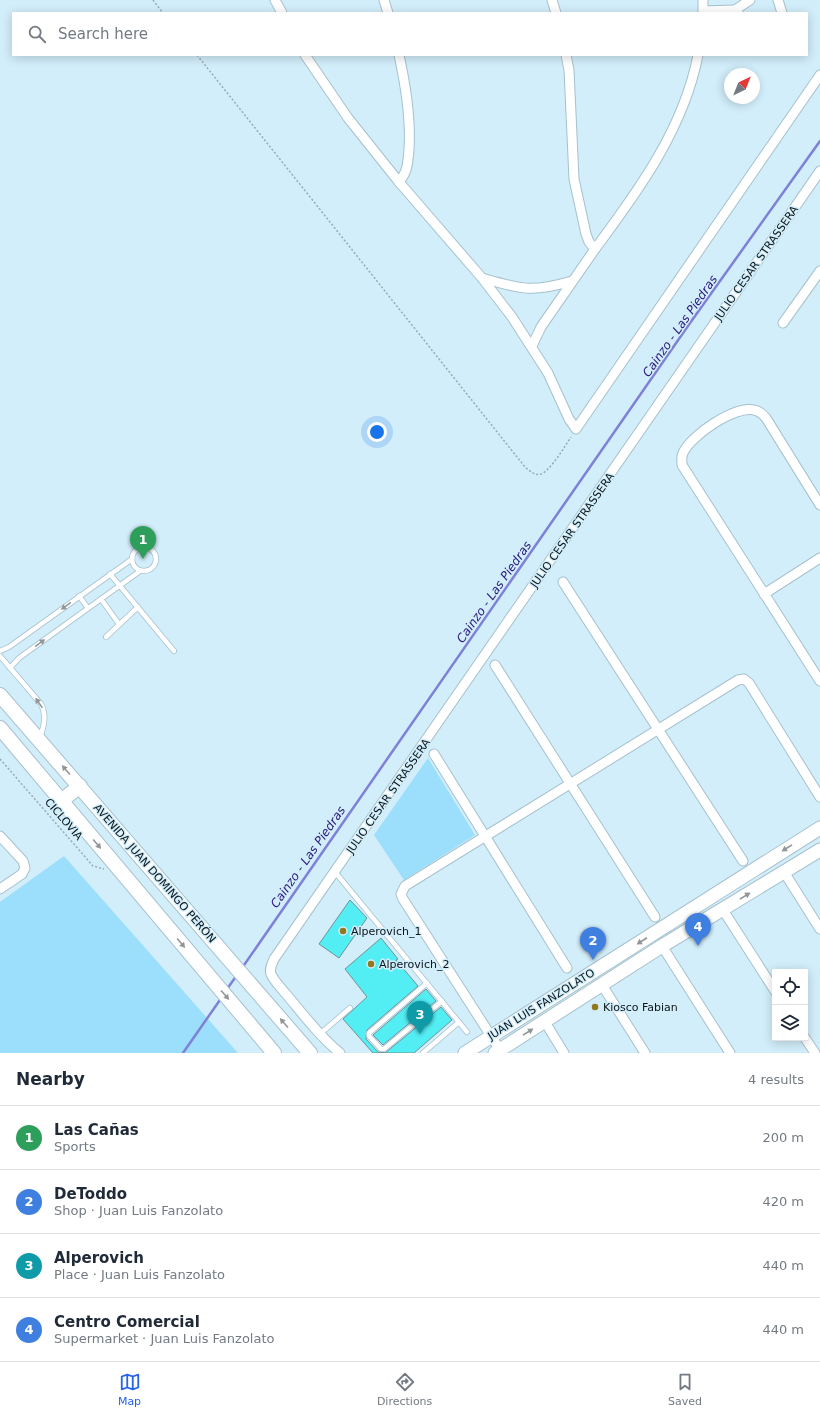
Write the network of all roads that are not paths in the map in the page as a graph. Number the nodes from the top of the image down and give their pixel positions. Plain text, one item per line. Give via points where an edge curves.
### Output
1 (275, 0) edge
2 (384, 0) edge
3 (552, 0) edge
4 (703, 0) edge
5 (750, 0) edge
6 (778, 0) edge
7 (737, 11) edge
8 (281, 12) edge
9 (388, 12) edge
10 (556, 12) edge
11 (704, 12) edge
12 (782, 12) edge
13 (306, 56) edge
14 (399, 56) edge
15 (566, 56) edge
16 (698, 56) edge
17 (820, 75) edge
18 (820, 171) edge
19 (399, 182) junction
20 (595, 249) junction
21 (820, 270) edge
22 (482, 278) junction
23 (572, 281) junction
24 (783, 323) dead end
25 (532, 346) junction
26 (820, 505) edge
27 (820, 558) edge
28 (132, 559) junction
29 (140, 571) junction
30 (110, 574) junction
31 (562, 582) dead end
32 (120, 585) junction
33 (764, 594) junction
34 (79, 596) junction
35 (101, 599) junction
36 (138, 607) junction
37 (88, 608) junction
38 (119, 624) junction
39 (106, 637) dead end
40 (0, 651) edge
41 (174, 651) dead end
42 (0, 656) edge
43 (495, 665) dead end
44 (10, 668) junction
45 (820, 680) edge
46 (0, 694) edge
47 (0, 728) edge
48 (658, 730) junction
49 (39, 739) junction
50 (434, 754) dead end
51 (571, 784) junction
52 (80, 786) junction
53 (820, 797) edge
54 (61, 801) junction
55 (820, 828) edge
56 (0, 836) edge
57 (486, 836) junction
58 (820, 850) edge
59 (743, 861) dead end
60 (335, 872) junction
61 (784, 872) junction
62 (0, 889) edge
63 (723, 910) junction
64 (659, 922) junction
65 (820, 929) edge
66 (667, 943) junction
67 (567, 968) dead end
68 (426, 983) junction
69 (602, 985) junction
70 (772, 986) edge
71 (442, 1001) junction
72 (350, 1008) dead end
73 (459, 1022) junction
74 (545, 1022) junction
75 (467, 1032) dead end
76 (320, 1034) junction
77 (491, 1036) junction
78 (807, 1041) edge
79 (498, 1051) edge
80 (815, 1051) edge
81 (274, 1053) edge
82 (310, 1053) edge
83 (340, 1053) edge
84 (423, 1053) edge
85 (465, 1053) edge
86 (564, 1053) edge
87 (645, 1053) edge
88 (730, 1053) edge

1 - 8 street
2 - 9 street
3 - 10 street
4 - 11 street
5 - 7 street
6 - 12 street
7 - 11 street
13 - 19 street via 348,118
14 - 19 street via 408,149 407,166
15 - 20 street via 574,179 586,234
16 - 20 street via 691,86 660,155
17 - 25 street via 576,429
18 - 60 street, JULIO CESAR STRASSERA
19 - 22 street
20 - 23 street
21 - 24 street
22 - 23 street via 520,288 536,289
22 - 25 street
23 - 25 street via 539,330
26 - 33 street via 761,413 753,410 738,412 718,421 695,438 683,452 682,465
27 - 33 street
28 - 29 lane via 134,566
28 - 29 lane via 135,552 141,548 149,549 154,554 155,562 151,569
28 - 30 lane
29 - 32 lane
30 - 32 lane
30 - 34 lane
31 - 48 street
32 - 35 lane
32 - 36 lane
33 - 45 street
34 - 37 lane
34 -> 40 lane via 10,647
35 - 37 lane
35 - 38 lane
36 - 38 lane
36 - 41 lane
44 -> 37 lane via 19,658
38 - 39 lane
42 - 44 lane
43 - 51 street
49 -> 44 lane via 45,712
46 - 49 main road, AVENIDA JUAN DOMINGO PERÓN
47 - 54 main road
48 - 51 street
48 - 53 street via 744,678
48 - 59 street
52 -> 49 main road, AVENIDA JUAN DOMINGO PERÓN
50 - 57 street
51 - 57 street
51 - 64 street
52 - 54 main road
82 -> 52 main road, AVENIDA JUAN DOMINGO PERÓN
54 -> 81 main road
55 -> 64 street, JUAN LUIS FANZOLATO
56 - 62 street via 25,868 22,874
57 - 67 street
57 - 77 street via 405,886 401,894
58 - 61 street, JUAN LUIS FANZOLATO
60 - 68 lane
60 - 76 street, JULIO CESAR STRASSERA via 271,967 275,980
63 -> 61 street, JUAN LUIS FANZOLATO
61 - 65 street
63 - 66 street, JUAN LUIS FANZOLATO
63 - 70 street
64 - 66 street
64 -> 77 street, JUAN LUIS FANZOLATO
66 - 69 street, JUAN LUIS FANZOLATO
66 - 88 street
68 - 71 lane
68 - 71 lane via 369,1033 369,1036 384,1049
69 - 74 street, JUAN LUIS FANZOLATO
69 - 87 street
71 - 73 lane
72 - 76 lane
73 - 75 lane
73 - 84 lane
79 -> 74 street, JUAN LUIS FANZOLATO
74 - 86 street
76 - 83 street
77 - 79 street
77 - 85 street, JUAN LUIS FANZOLATO
78 - 80 street

